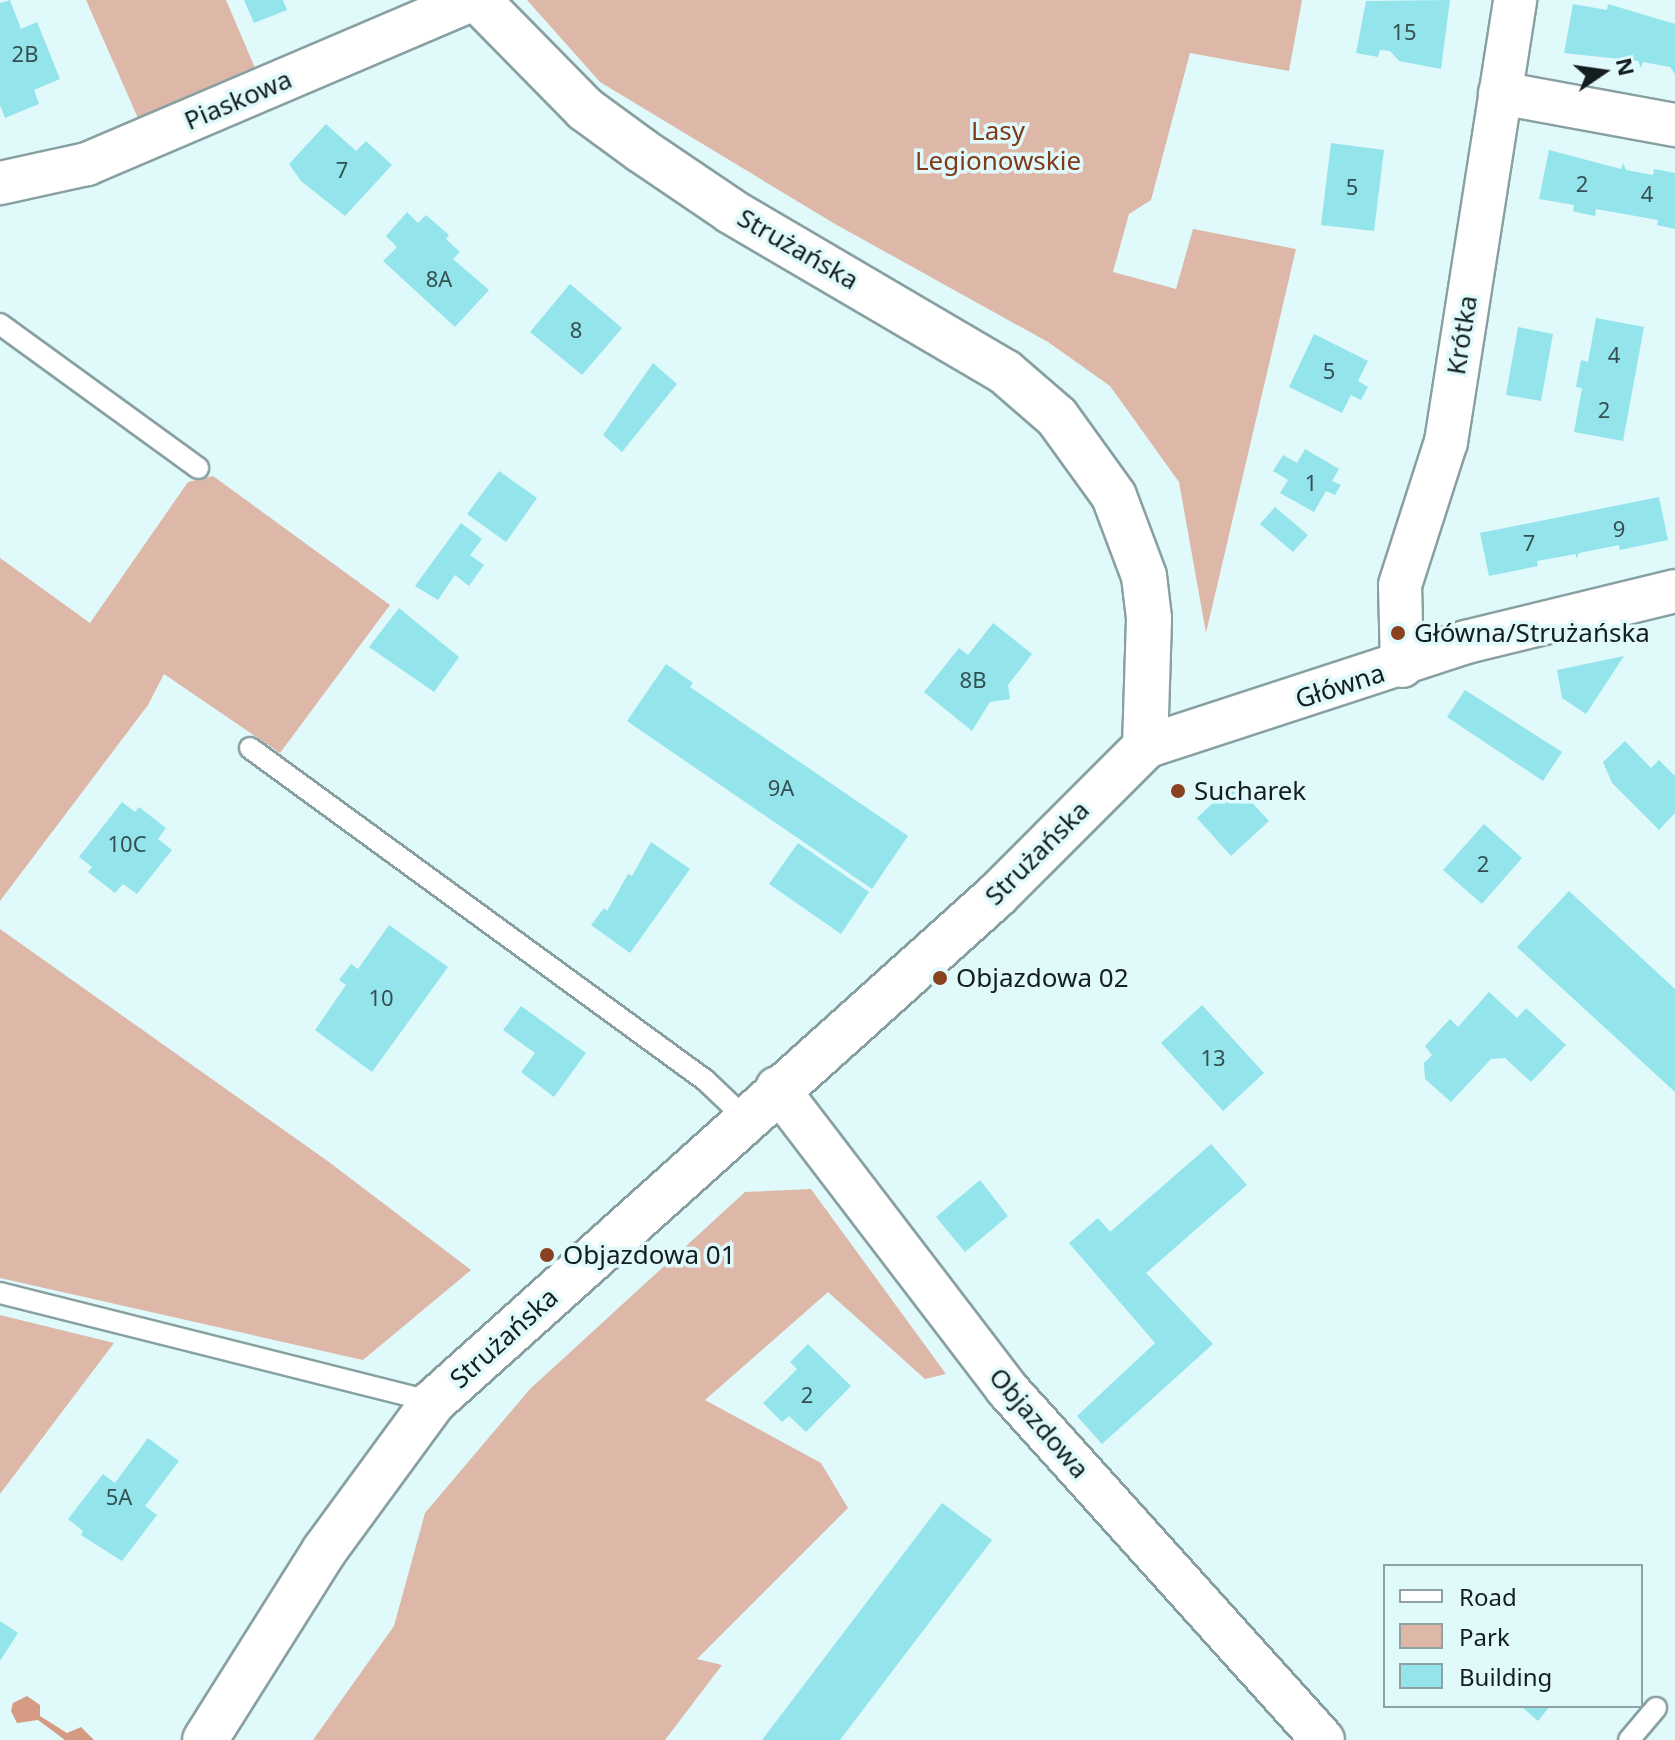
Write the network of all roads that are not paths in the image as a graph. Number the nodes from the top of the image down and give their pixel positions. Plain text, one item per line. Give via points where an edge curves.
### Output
1 (471, 0) edge
2 (478, 0) edge
3 (1515, 0) edge
4 (1500, 93) junction
5 (1675, 125) edge
6 (0, 183) edge
7 (0, 324) edge
8 (198, 468) dead end
9 (1675, 591) edge
10 (1402, 666) junction
11 (1145, 747) junction
12 (250, 748) dead end
13 (777, 1088) junction
14 (745, 1118) junction
15 (0, 1293) edge
16 (433, 1402) junction
17 (1656, 1708) dead end
18 (205, 1740) edge
19 (1323, 1740) edge
20 (1629, 1740) edge

1 - 6 street, Piaskowa via 87,164
2 - 11 main road, Strużańska via 585,109 641,150 731,211 1005,372 1057,417 1114,496 1144,576 1149,618
3 - 4 street, Krótka
4 - 5 street
4 - 10 street, Krótka via 1446,442 1400,585
7 - 8 lane
9 - 10 street, Główna via 1482,638
10 - 11 street, Główna
11 - 13 main road, Strużańska via 997,895
12 - 14 lane via 705,1080
13 - 14 main road, Strużańska
13 - 19 street, Objazdowa via 1007,1389
14 - 16 main road, Strużańska
15 - 16 lane
16 - 18 main road, Strużańska via 324,1551
17 - 20 lane

